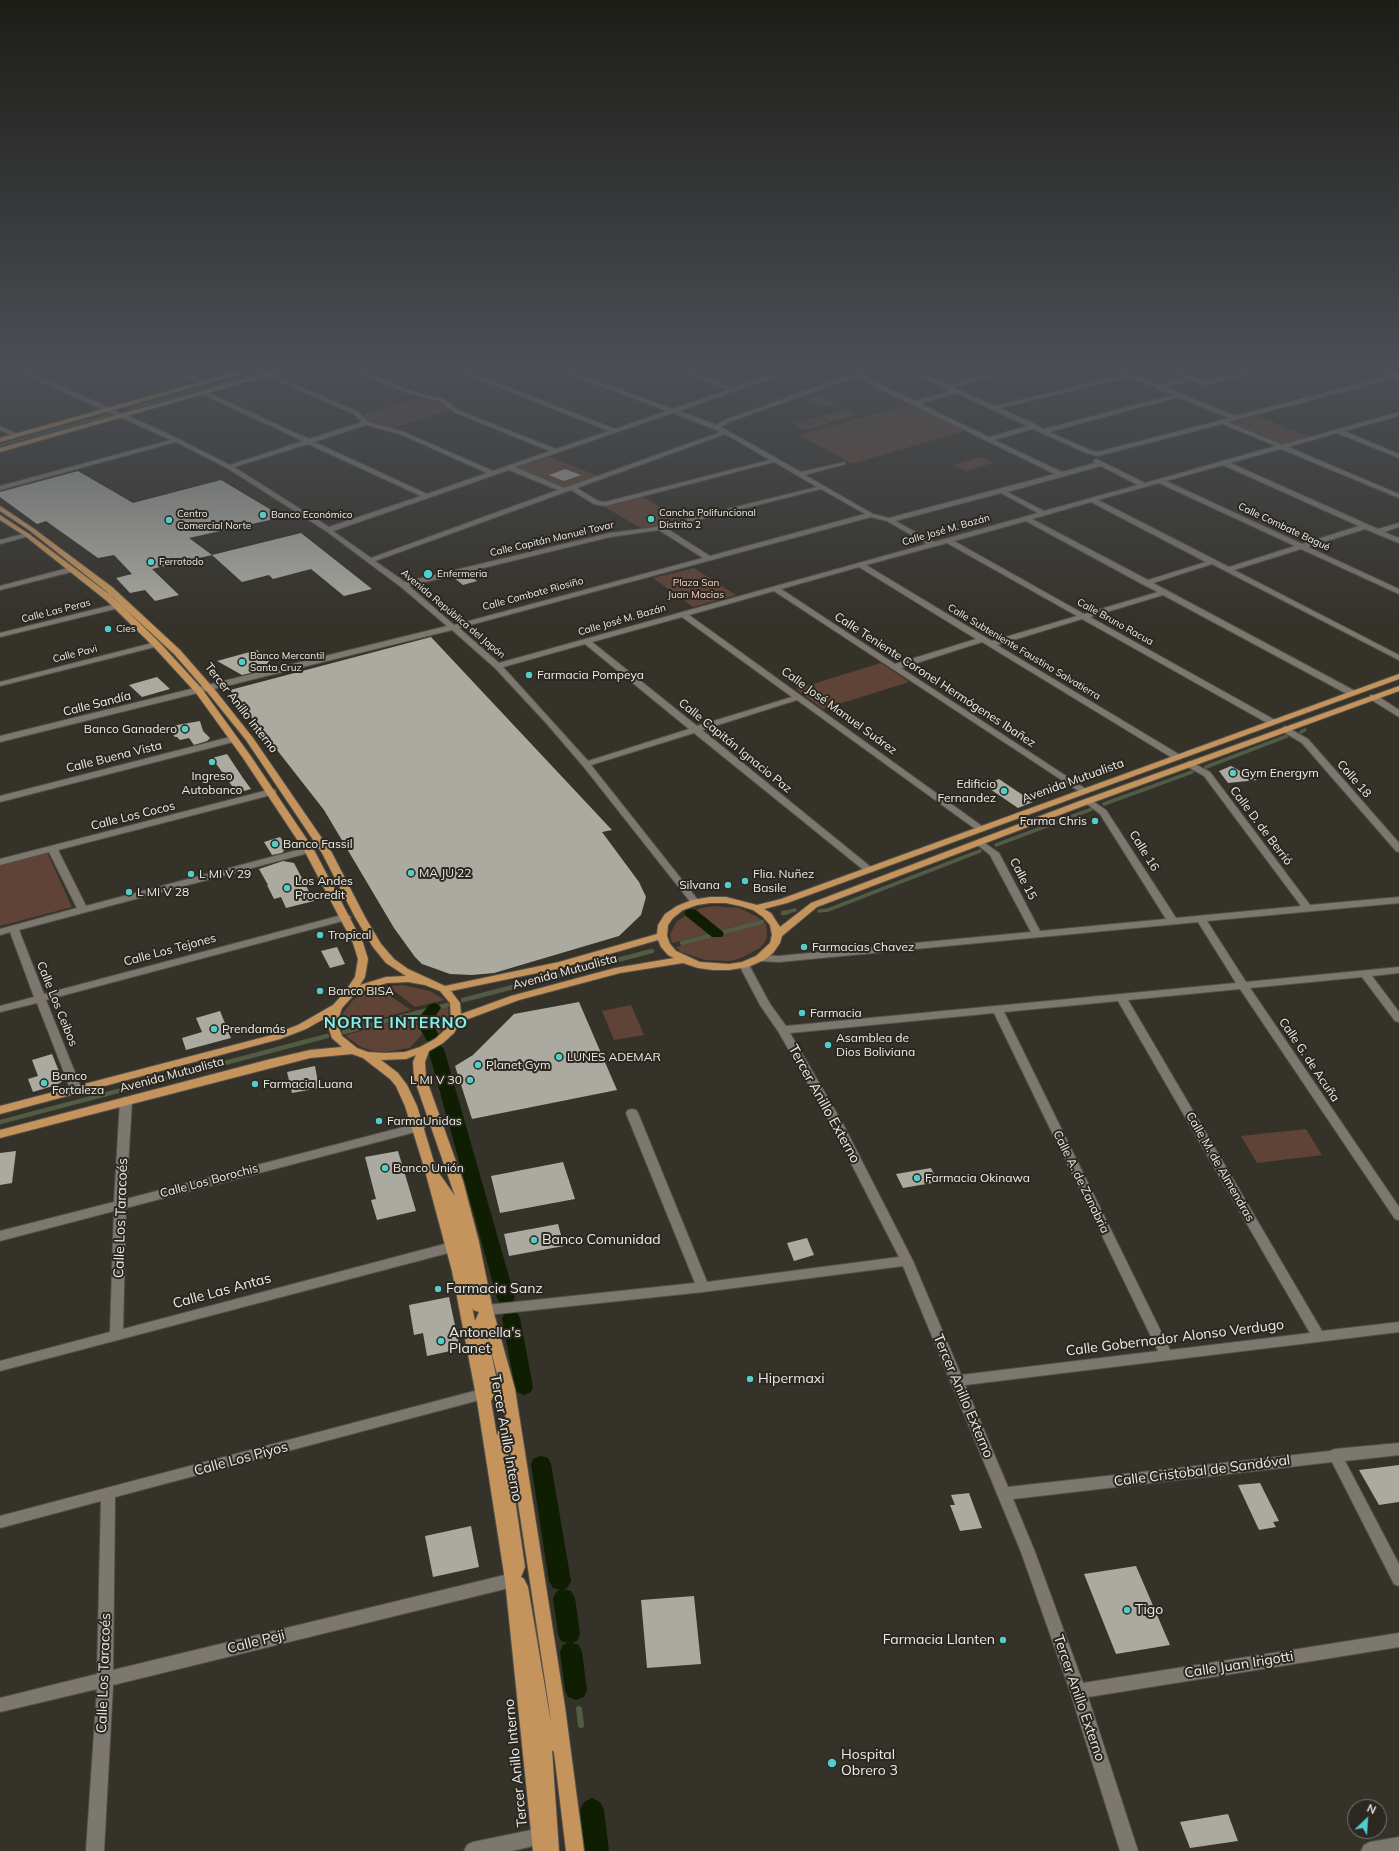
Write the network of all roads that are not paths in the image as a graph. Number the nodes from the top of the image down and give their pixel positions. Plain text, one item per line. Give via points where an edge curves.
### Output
1 (124, 454) edge
2 (205, 454) edge
3 (269, 454) edge
4 (339, 454) edge
5 (451, 454) edge
6 (547, 454) edge
7 (665, 454) edge
8 (766, 454) edge
9 (1021, 454) edge
10 (1093, 454) edge
11 (1255, 454) edge
12 (1300, 454) edge
13 (776, 460) junction
14 (842, 463) dead end
15 (1224, 463) junction
16 (1100, 464) junction
17 (229, 467) junction
18 (509, 468) junction
19 (493, 473) junction
20 (800, 474) junction
21 (1060, 474) junction
22 (1160, 481) junction
23 (1144, 485) junction
24 (822, 487) junction
25 (0, 488) edge
26 (568, 490) junction
27 (1001, 491) junction
28 (428, 496) junction
29 (1399, 496) edge
30 (1092, 500) junction
31 (0, 508) edge
32 (1043, 513) junction
33 (871, 515) junction
34 (0, 517) edge
35 (1026, 518) junction
36 (889, 520) junction
37 (1399, 525) edge
38 (1366, 526) junction
39 (661, 528) junction
40 (328, 530) junction
41 (1377, 532) junction
42 (26, 535) junction
43 (947, 540) junction
44 (1399, 541) edge
45 (0, 542) edge
46 (932, 544) junction
47 (1302, 547) junction
48 (709, 559) junction
49 (371, 560) junction
50 (1212, 562) junction
51 (860, 564) junction
52 (72, 569) junction
53 (1228, 570) junction
54 (1147, 583) junction
55 (404, 585) junction
56 (0, 588) edge
57 (774, 588) junction
58 (1164, 592) junction
59 (1399, 592) edge
60 (116, 606) junction
61 (683, 614) junction
62 (1084, 616) junction
63 (454, 627) junction
64 (0, 635) edge
65 (983, 639) junction
66 (586, 641) junction
67 (156, 644) junction
68 (991, 644) junction
69 (1399, 658) edge
70 (498, 666) junction
71 (894, 667) junction
72 (1399, 676) edge
73 (1399, 680) edge
74 (0, 684) edge
75 (209, 688) junction
76 (1399, 688) edge
77 (199, 691) junction
78 (1352, 693) junction
79 (799, 697) junction
80 (1373, 697) junction
81 (1399, 714) edge
82 (1328, 715) junction
83 (1272, 722) junction
84 (1285, 729) junction
85 (696, 730) junction
86 (234, 739) junction
87 (0, 740) edge
88 (1177, 757) junction
89 (586, 764) junction
90 (1189, 764) junction
91 (1083, 791) junction
92 (272, 792) junction
93 (0, 799) edge
94 (1088, 801) junction
95 (981, 829) junction
96 (979, 842) junction
97 (52, 848) junction
98 (1399, 849) edge
99 (309, 850) junction
100 (0, 862) edge
101 (869, 870) junction
102 (1399, 900) edge
103 (695, 902) junction
104 (756, 908) junction
105 (1308, 909) junction
106 (83, 910) junction
107 (346, 917) junction
108 (1200, 918) junction
109 (1172, 920) junction
110 (13, 928) junction
111 (0, 932) edge
112 (1036, 934) junction
113 (777, 935) junction
114 (662, 936) junction
115 (760, 958) junction
116 (684, 960) junction
117 (744, 964) junction
118 (1399, 970) edge
119 (1364, 973) junction
120 (427, 982) junction
121 (1242, 984) junction
122 (444, 989) junction
123 (348, 995) junction
124 (1121, 997) junction
125 (42, 998) junction
126 (337, 1007) junction
127 (0, 1009) edge
128 (997, 1009) junction
129 (1399, 1019) edge
130 (456, 1020) junction
131 (782, 1030) junction
132 (424, 1049) junction
133 (353, 1050) junction
134 (366, 1054) junction
135 (76, 1090) junction
136 (126, 1101) junction
137 (0, 1110) edge
138 (632, 1113) dead end
139 (419, 1127) junction
140 (0, 1134) edge
141 (430, 1167) junction
142 (120, 1204) junction
143 (1399, 1216) edge
144 (0, 1236) edge
145 (452, 1247) junction
146 (906, 1261) junction
147 (703, 1287) junction
148 (487, 1310) junction
149 (1399, 1327) edge
150 (116, 1336) junction
151 (1319, 1337) junction
152 (1166, 1355) junction
153 (0, 1366) edge
154 (956, 1381) junction
155 (483, 1398) junction
156 (514, 1420) junction
157 (1399, 1449) edge
158 (1335, 1455) junction
159 (108, 1494) junction
160 (1004, 1494) junction
161 (0, 1522) edge
162 (1399, 1578) edge
163 (512, 1580) junction
164 (1399, 1640) edge
165 (105, 1679) junction
166 (1078, 1691) junction
167 (0, 1705) edge
168 (527, 1714) junction
169 (562, 1748) junction
170 (541, 1844) edge
171 (1399, 1846) edge
172 (95, 1851) edge
173 (473, 1851) edge
174 (550, 1851) edge
175 (575, 1851) edge
176 (1129, 1851) edge
177 (1370, 1851) edge

1 - 25 street
2 - 17 street, Avenida República del Japón
3 - 17 street
4 - 28 street
5 - 19 street
6 - 18 street
7 - 26 street
8 - 13 street
9 - 21 street
10 - 16 street
11 - 15 street, Calle José M. Bazán
12 - 29 street
13 - 20 street
13 - 26 street via 605,504 596,503
14 - 20 street
15 - 22 street, Calle José M. Bazán
15 - 38 street
16 - 21 street
16 - 23 street
17 - 40 street, Avenida República del Japón
18 - 19 street
18 - 26 street
19 - 28 street
20 - 24 street
21 - 27 street
22 - 23 street, Calle José M. Bazán
22 - 47 street, Calle Combate Bagué
23 - 30 street, Calle José M. Bazán
24 - 33 street
24 - 39 street, Calle Capitán Manuel Tovar
26 - 49 street
27 - 32 street
27 - 36 street
28 - 40 street
30 - 32 street, Calle José M. Bazán
30 - 50 street
31 - 75 main road, Tercer Anillo Interno via 109,589 172,647
32 - 35 street, Calle José M. Bazán
33 - 36 street
33 - 48 street, Calle Combate Riosiño
34 - 42 main road, Tercer Anillo Interno
35 - 43 street, Calle José M. Bazán
35 - 54 street
36 - 46 street
37 - 41 street
38 - 41 street
38 - 47 street
39 - 48 street
39 - 55 street, Calle Capitán Manuel Tovar via 610,535
40 - 49 street, Avenida República del Japón
41 - 44 street
42 - 45 street
42 - 52 main road, Tercer Anillo Interno
43 - 46 street, Calle José M. Bazán
43 - 62 street, Calle Bruno Racua
46 - 51 street, Calle José M. Bazán
47 - 53 street
47 - 59 street, Calle Combate Bagué
48 - 63 street, Calle Combate Riosiño
49 - 55 street, Avenida República del Japón
50 - 53 street
50 - 54 street
51 - 57 street, Calle José M. Bazán
51 - 65 street, Calle Subteniente Faustino Salvatierra
52 - 56 street
52 - 60 main road, Tercer Anillo Interno
53 - 69 street
54 - 58 street
55 - 63 street, Avenida República del Japón
57 - 61 street, Calle José M. Bazán
57 - 71 street, Calle Teniente Coronel Hermógenes Ibañez
58 - 62 street
58 - 78 street
60 - 64 street, Calle Las Peras
60 - 67 main road, Tercer Anillo Interno
61 - 66 street, Calle José M. Bazán
61 - 79 street, Calle José Manuel Suárez
62 - 68 street
62 - 83 street, Calle Bruno Racua
63 - 70 street, Avenida República del Japón
63 - 75 street, Calle Combate Riosiño
65 - 68 street, Calle Subteniente Faustino Salvatierra
65 - 71 street
66 - 70 street, Calle José M. Bazán
66 - 85 street, Calle Capitán Ignacio Paz
67 - 74 street, Calle Pavi
67 - 77 main road, Tercer Anillo Interno
68 - 88 street, Calle Subteniente Faustino Salvatierra
70 - 89 street, Avenida República del Japón
71 - 91 street, Calle Teniente Coronel Hermógenes Ibañez
72 - 78 main road, Avenida Mutualista
73 - 80 main road via 1374,689
75 - 77 street, Calle Combate Riosiño
75 - 120 main road, Tercer Anillo Interno via 249,738 327,853 377,945 390,961
76 - 80 main road, Avenida Mutualista
77 - 86 main road, Tercer Anillo Interno
77 - 87 street, Calle Sandía
78 - 82 main road via 1353,699 1328,708
78 - 83 main road, Avenida Mutualista
79 - 85 street
79 - 95 street, Calle José Manuel Suárez
80 - 81 street
80 - 82 main road, Avenida Mutualista
82 - 84 main road, Avenida Mutualista
83 - 88 main road, Avenida Mutualista
84 - 90 main road, Avenida Mutualista
84 - 98 street, Calle 18 via 1305,741
85 - 89 street
85 - 101 street, Calle Capitán Ignacio Paz
86 - 92 main road, Tercer Anillo Interno
86 - 93 street, Calle Buena Vista
88 - 91 main road, Avenida Mutualista
89 - 103 street, Avenida República del Japón
90 - 94 main road, Avenida Mutualista
90 - 105 street, Calle D. de Berrió via 1207,774
91 - 95 main road, Avenida Mutualista
92 - 97 street, Calle Los Cocos
92 - 99 main road, Tercer Anillo Interno
94 - 96 main road, Avenida Mutualista
94 - 109 street, Calle 16 via 1104,812
95 - 101 main road, Avenida Mutualista
96 - 112 street, Calle 15 via 994,852
96 - 113 main road, Avenida Mutualista via 814,905
97 - 100 street, Calle Los Cocos
97 - 106 street
99 - 106 street
99 - 107 main road, Tercer Anillo Interno
101 - 104 main road, Avenida Mutualista via 784,901
102 - 105 street
103 - 104 main road via 726,900 742,902
103 - 114 main road via 669,916 663,925
104 - 113 main road via 768,915 775,924
105 - 108 street
106 - 110 street
107 - 123 main road, Tercer Anillo Interno via 363,959 360,977
107 - 125 street, Calle Los Tejones
108 - 109 street
108 - 121 street, Calle G. de Acuña
109 - 112 street
110 - 111 street
110 - 125 street, Calle Los Ceibos
112 - 115 street via 779,959
113 - 115 main road via 775,943
114 - 116 main road via 665,945
114 - 122 main road, Avenida Mutualista via 561,964
115 - 117 main road
116 - 117 main road via 713,967
116 - 130 main road, Avenida Mutualista via 619,970 515,998
117 - 131 street, Tercer Anillo Externo via 765,1005
118 - 119 street
119 - 121 street
119 - 129 street
120 - 122 main road
120 - 123 main road via 408,979 386,980
121 - 124 street
121 - 143 street, Calle G. de Acuña
122 - 130 main road via 455,1003
123 - 126 main road
124 - 128 street
124 - 151 street, Calle M. de Almendras
125 - 127 street, Calle Los Tejones
125 - 135 street, Calle Los Ceibos
126 - 133 main road via 332,1023 337,1038
126 - 135 main road, Avenida Mutualista via 302,1027 276,1037
128 - 131 street
128 - 152 street, Calle A. de Zanabria
130 - 132 main road via 450,1031 439,1041
131 - 146 street, Tercer Anillo Externo via 837,1124
132 - 134 main road via 406,1055 386,1057
132 - 148 main road, Tercer Anillo Interno via 419,1062 420,1078 457,1180
133 - 134 main road
133 - 136 main road, Avenida Mutualista via 303,1056
134 - 139 main road, Tercer Anillo Interno via 383,1066 401,1085
135 - 137 main road, Avenida Mutualista
136 - 140 main road, Avenida Mutualista
136 - 142 street, Calle Los Taracoés
138 - 147 street
139 - 141 main road, Tercer Anillo Interno
139 - 142 street, Calle Los Borochis
141 - 145 main road, Tercer Anillo Interno
141 - 148 main road via 450,1198 478,1307
142 - 144 street, Calle Los Borochis
142 - 150 street, Calle Los Taracoés
145 - 150 street, Calle Las Antas
145 - 155 main road, Tercer Anillo Interno
146 - 147 street
146 - 154 street, Tercer Anillo Externo
147 - 148 street
148 - 155 main road via 481,1321 481,1333 491,1386
148 - 156 main road, Tercer Anillo Interno
149 - 151 street, Calle Gobernador Alonso Verdugo
150 - 153 street, Calle Las Antas
151 - 152 street, Calle Gobernador Alonso Verdugo
152 - 154 street, Calle Gobernador Alonso Verdugo
154 - 160 street, Tercer Anillo Externo
155 - 159 street, Calle Los Piyos
155 - 163 main road, Tercer Anillo Interno
156 - 163 main road via 504,1433 501,1452 518,1567
156 - 169 main road, Tercer Anillo Interno
157 - 158 street, Calle Cristobal de Sandóval
158 - 160 street, Calle Cristobal de Sandóval
158 - 162 street
159 - 161 street, Calle Los Piyos
159 - 165 street, Calle Los Taracoés
160 - 166 street, Tercer Anillo Externo via 1028,1552
163 - 165 street, Calle Peji
163 - 168 main road, Tercer Anillo Interno
163 - 169 main road via 520,1587 542,1723 545,1731
164 - 166 street, Calle Juan Irigotti
165 - 167 street, Calle Peji
165 - 172 street, Calle Los Taracoés
166 - 176 street, Tercer Anillo Externo
168 - 170 main road, Tercer Anillo Interno
168 - 174 main road via 541,1734 544,1745
169 - 175 main road, Tercer Anillo Interno
170 - 173 street
171 - 177 street

